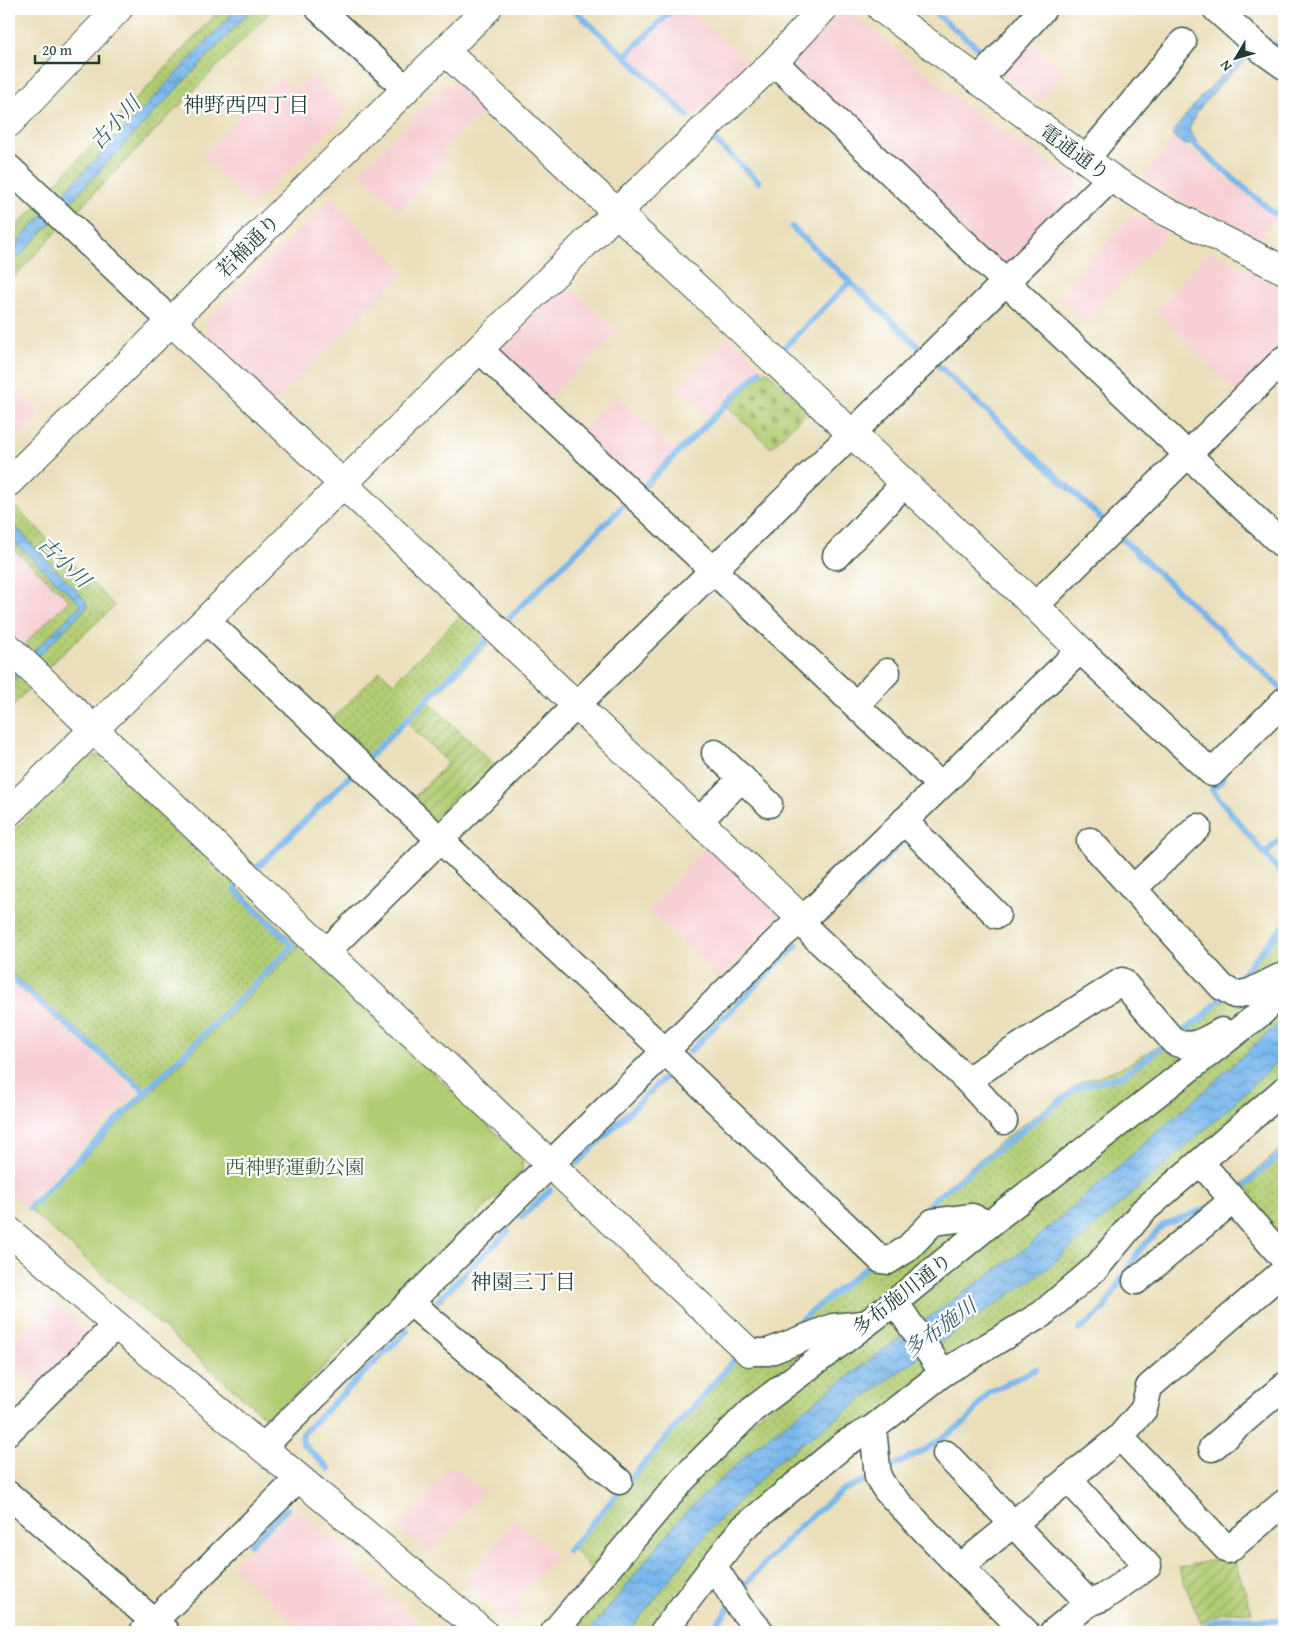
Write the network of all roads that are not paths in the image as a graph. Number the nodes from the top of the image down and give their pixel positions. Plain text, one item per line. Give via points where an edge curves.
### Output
1 (118, 9) edge
2 (319, 9) edge
3 (487, 9) edge
4 (823, 9) edge
5 (882, 9) edge
6 (1044, 9) edge
7 (1216, 9) edge
8 (1183, 42) dead end
9 (445, 51) junction
10 (774, 62) junction
11 (1284, 66) edge
12 (978, 81) junction
13 (406, 89) junction
14 (9, 123) edge
15 (1085, 160) junction
16 (9, 168) edge
17 (1111, 178) junction
18 (617, 212) junction
19 (1284, 270) edge
20 (1007, 282) junction
21 (172, 322) junction
22 (479, 349) junction
23 (1284, 359) edge
24 (852, 434) junction
25 (1188, 453) junction
26 (9, 482) edge
27 (905, 483) junction
28 (342, 484) junction
29 (1284, 546) edge
30 (836, 556) dead end
31 (714, 570) junction
32 (1036, 606) junction
33 (206, 620) junction
34 (1080, 650) junction
35 (20, 659) edge
36 (887, 672) dead end
37 (1284, 701) edge
38 (576, 705) junction
39 (856, 705) junction
40 (93, 729) junction
41 (715, 753) dead end
42 (742, 778) junction
43 (940, 785) junction
44 (768, 804) dead end
45 (9, 812) edge
46 (904, 821) junction
47 (700, 822) junction
48 (1198, 827) dead end
49 (439, 841) junction
50 (1090, 841) dead end
51 (1133, 889) junction
52 (998, 915) dead end
53 (802, 919) junction
54 (326, 952) junction
55 (1283, 980) edge
56 (1235, 995) junction
57 (1261, 1013) junction
58 (1182, 1045) junction
59 (665, 1051) junction
60 (967, 1080) junction
61 (1284, 1090) edge
62 (1004, 1121) dead end
63 (549, 1163) junction
64 (1200, 1163) junction
65 (1233, 1200) junction
66 (989, 1224) junction
67 (9, 1231) edge
68 (1284, 1259) edge
69 (1284, 1271) edge
70 (1136, 1281) dead end
71 (410, 1302) junction
72 (896, 1302) junction
73 (864, 1324) junction
74 (116, 1325) junction
75 (749, 1352) joint
76 (943, 1373) junction
77 (1284, 1386) edge
78 (873, 1428) junction
79 (9, 1431) edge
80 (1120, 1437) junction
81 (263, 1447) junction
82 (1212, 1448) dead end
83 (946, 1454) dead end
84 (299, 1478) junction
85 (1068, 1480) junction
86 (619, 1482) dead end
87 (9, 1496) edge
88 (1284, 1503) edge
89 (1014, 1524) junction
90 (960, 1567) junction
91 (711, 1569) junction
92 (1089, 1603) junction
93 (154, 1629) edge
94 (483, 1632) edge
95 (554, 1632) edge
96 (663, 1632) edge
97 (762, 1632) edge
98 (1026, 1632) edge
99 (1053, 1632) edge

1 - 14 street
2 - 13 street
3 - 9 street, 若楠通り
4 - 10 street
5 - 12 street, 電通通り
6 - 12 street
7 - 11 street
8 - 15 street
9 - 13 street, 若楠通り
9 - 18 street
10 - 18 street
10 - 20 street
12 - 15 street, 電通通り
13 - 21 street, 若楠通り
15 - 17 street, 電通通り
16 - 21 street
17 - 19 street, 電通通り via 1159,208
17 - 20 street
18 - 22 street
18 - 24 street
20 - 24 street
20 - 25 street
21 - 26 street, 若楠通り
21 - 28 street
22 - 28 street
22 - 31 street
23 - 25 street
24 - 27 street
24 - 31 street
25 - 29 street
25 - 32 street
27 - 30 street
27 - 32 street
28 - 33 street
28 - 38 street
31 - 38 street
31 - 39 street
32 - 34 street
33 - 40 street
33 - 49 street
34 - 37 street via 1212,772
34 - 43 street
35 - 40 street
36 - 39 street
38 - 47 street
38 - 49 street
39 - 43 street
40 - 45 street
40 - 54 street
41 - 42 street
42 - 44 street
42 - 47 street
43 - 46 street
46 - 52 street
46 - 53 street
47 - 53 street
48 - 51 street
49 - 54 street
49 - 59 street
50 - 51 street
51 - 56 street via 1222,988
53 - 59 street
53 - 60 street via 812,934
54 - 63 street
55 - 56 street
55 - 57 street, 多布施川通り
56 - 58 street via 1210,1023
57 - 58 street via 1238,1021 1200,1043
57 - 66 street, 多布施川通り
58 - 60 street via 1174,1042 1122,981
59 - 63 street
59 - 66 street via 881,1260 888,1261 907,1249 932,1222 972,1217
60 - 62 street
61 - 64 street
63 - 71 street
63 - 75 street
64 - 65 street
64 - 76 street via 1143,1211 1097,1267 1042,1314
65 - 68 street
65 - 70 street
66 - 72 street, 多布施川通り
67 - 74 street
69 - 80 street via 1149,1387 1144,1409
71 - 81 street
71 - 86 street
72 - 73 street, 多布施川通り
72 - 76 street
73 - 75 street via 833,1327 768,1352
73 - 95 street, 多布施川通り via 752,1410 683,1479
74 - 79 street
74 - 81 street
76 - 78 street
77 - 82 street
78 - 90 street via 878,1478
78 - 91 street via 846,1443 741,1530
80 - 85 street
80 - 88 street via 1228,1550
81 - 84 street
83 - 89 street
84 - 93 street
84 - 94 street
85 - 89 street
85 - 92 street via 1148,1566 1104,1598
87 - 93 street
89 - 90 street
89 - 92 street
90 - 98 street
91 - 96 street
91 - 97 street via 720,1576 739,1606
92 - 99 street

